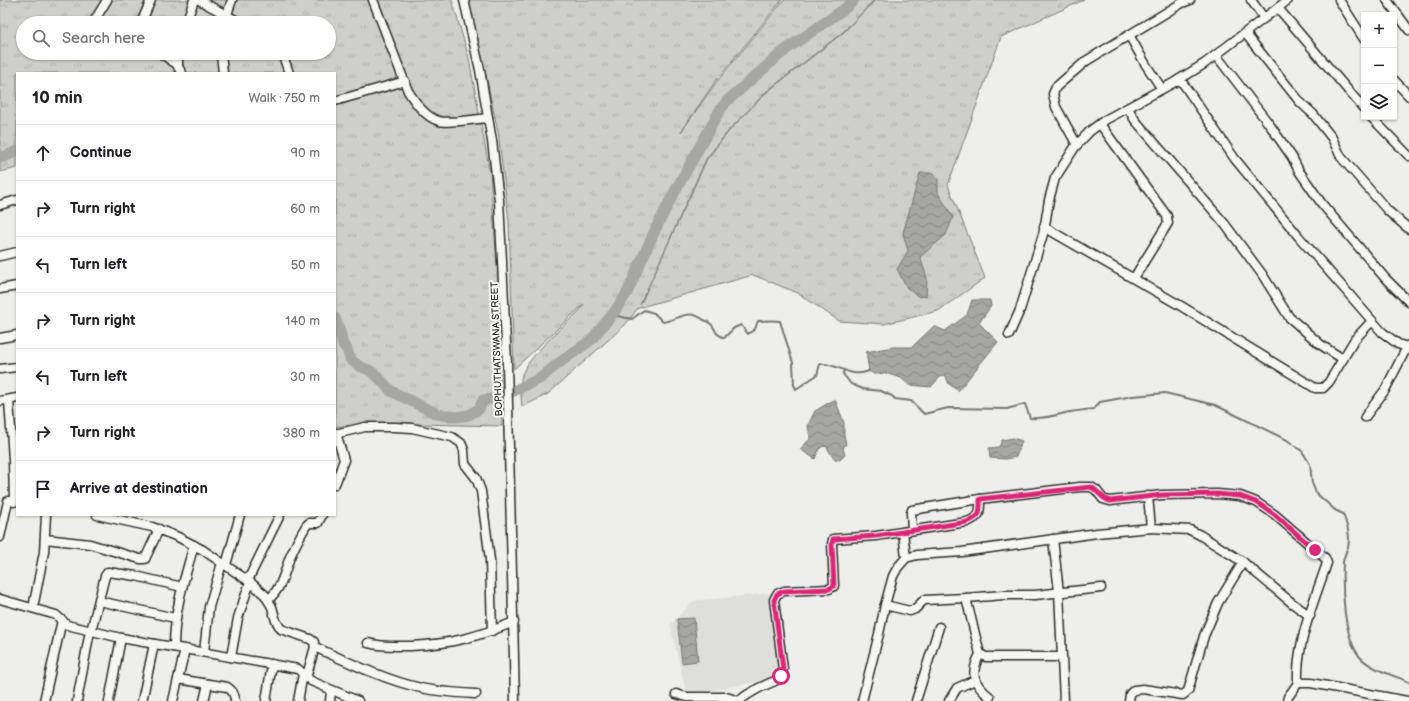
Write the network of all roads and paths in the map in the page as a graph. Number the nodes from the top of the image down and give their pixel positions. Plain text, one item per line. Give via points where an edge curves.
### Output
1 (107, 0) edge
2 (151, 0) edge
3 (194, 0) edge
4 (199, 0) edge
5 (232, 0) edge
6 (373, 0) edge
7 (464, 0) edge
8 (1190, 0) edge
9 (1252, 0) edge
10 (1288, 0) edge
11 (1339, 0) edge
12 (1387, 0) edge
13 (1278, 8) junction
14 (99, 16) edge
15 (144, 16) edge
16 (188, 16) edge
17 (221, 16) edge
18 (226, 16) edge
19 (1264, 18) junction
20 (1409, 30) edge
21 (1245, 32) junction
22 (1361, 34) edge
23 (1129, 35) junction
24 (1216, 55) junction
25 (170, 60) edge
26 (178, 60) edge
27 (222, 60) edge
28 (284, 60) edge
29 (178, 65) junction
30 (182, 72) edge
31 (223, 72) edge
32 (289, 72) edge
33 (1180, 79) junction
34 (405, 81) junction
35 (1397, 83) edge
36 (1162, 89) junction
37 (1409, 96) edge
38 (336, 101) edge
39 (1361, 105) edge
40 (1128, 108) junction
41 (488, 118) junction
42 (1374, 120) edge
43 (1100, 124) junction
44 (1077, 145) junction
45 (1409, 156) edge
46 (16, 202) edge
47 (0, 205) edge
48 (1044, 227) junction
49 (1409, 229) edge
50 (16, 252) edge
51 (0, 256) edge
52 (1134, 278) junction
53 (16, 286) edge
54 (0, 289) edge
55 (1409, 302) edge
56 (1372, 321) junction
57 (16, 335) edge
58 (1009, 335) dead end
59 (0, 338) edge
60 (1408, 346) edge
61 (1343, 358) junction
62 (16, 367) edge
63 (0, 369) edge
64 (13, 399) edge
65 (0, 401) edge
66 (1365, 417) dead end
67 (336, 434) edge
68 (336, 481) edge
69 (1148, 496) junction
70 (980, 499) junction
71 (10, 502) edge
72 (46, 516) edge
73 (107, 516) edge
74 (240, 516) edge
75 (280, 516) edge
76 (322, 516) edge
77 (1151, 528) junction
78 (159, 529) junction
79 (912, 530) junction
80 (903, 532) junction
81 (0, 537) edge
82 (44, 539) junction
83 (1053, 539) junction
84 (194, 545) junction
85 (906, 558) junction
86 (1243, 562) junction
87 (224, 564) junction
88 (249, 581) junction
89 (182, 586) junction
90 (1101, 588) dead end
91 (1059, 592) junction
92 (966, 598) junction
93 (0, 599) edge
94 (268, 600) junction
95 (99, 601) junction
96 (885, 605) junction
97 (33, 608) junction
98 (1310, 616) junction
99 (175, 618) junction
100 (62, 620) junction
101 (514, 622) junction
102 (939, 627) dead end
103 (90, 631) junction
104 (492, 631) junction
105 (122, 638) junction
106 (368, 643) dead end
107 (154, 644) junction
108 (174, 647) junction
109 (315, 647) junction
110 (185, 649) junction
111 (204, 652) junction
112 (980, 654) junction
113 (231, 657) junction
114 (1061, 657) junction
115 (272, 664) junction
116 (305, 676) junction
117 (178, 679) junction
118 (975, 680) junction
119 (1298, 683) junction
120 (208, 684) junction
121 (331, 690) junction
122 (476, 694) dead end
123 (676, 694) dead end
124 (990, 697) dead end
125 (44, 701) edge
126 (77, 701) edge
127 (110, 701) edge
128 (142, 701) edge
129 (173, 701) edge
130 (204, 701) edge
131 (234, 701) edge
132 (266, 701) edge
133 (298, 701) edge
134 (330, 701) edge
135 (358, 701) edge
136 (515, 701) edge
137 (739, 701) edge
138 (862, 701) edge
139 (916, 701) edge
140 (949, 701) edge
141 (1064, 701) edge
142 (1129, 701) edge
143 (1287, 701) edge
144 (1407, 701) edge

1 - 14 street
2 - 15 street
3 - 16 street
4 - 17 street
5 - 18 street
6 - 34 street
7 - 41 street, BOPHUTHATSWANA STREET
8 - 23 street
9 - 19 street
10 - 13 street
11 - 22 street
12 - 20 street
13 - 19 street
13 - 39 street
19 - 21 street
21 - 24 street
21 - 49 street via 1332,138 1341,157 1388,211
23 - 36 street
23 - 44 street via 1086,61 1056,88 1053,94 1056,106
24 - 33 street
24 - 55 street via 1269,124 1322,204 1385,278
25 - 29 street
26 - 29 street
27 - 31 street
28 - 32 street
29 - 30 street
33 - 36 street
33 - 56 street via 1235,159
34 - 38 street
34 - 41 street via 415,102 438,121
35 - 37 street
36 - 40 street
40 - 43 street
40 - 61 street via 1149,137 1224,223 1262,274 1289,317 1321,345
41 - 101 street, BOPHUTHATSWANA STREET via 499,200 507,363
42 - 45 street
43 - 44 street
43 - 52 street via 1167,216 1168,223
44 - 48 street via 1055,178
46 - 47 street
48 - 52 street
48 - 58 street via 1020,310
50 - 51 street
52 - 61 street via 1315,388 1323,388 1329,382
53 - 54 street
56 - 60 street via 1398,344
56 - 61 street via 1355,339
57 - 59 street
60 - 66 street via 1385,390
62 - 63 street
64 - 65 street
64 - 71 street
67 - 68 street via 344,460
67 - 104 street via 365,426 412,428 452,437 461,443 465,464 476,478 481,491 490,560
69 - 70 street via 1110,501 1103,499 1091,487
69 - 77 street
69 - 98 street via 1240,496 1256,502 1274,514 1325,558 1327,563
70 - 79 street via 980,510 976,518 967,522
70 - 79 street via 912,510
71 - 81 street
72 - 82 street
73 - 78 street
74 - 87 street
75 - 88 street
76 - 94 street via 318,523 309,523 306,526 291,555 277,592
77 - 83 street
77 - 86 street via 1190,530
78 - 82 street via 145,559 90,544
78 - 84 street
79 - 80 street
80 - 85 street
80 - 137 street via 833,539 834,586 829,589 784,591 777,594 774,600 783,669 781,676
82 - 97 street via 40,577
83 - 85 street
83 - 91 street
84 - 87 street
84 - 89 street
85 - 96 street via 893,576
86 - 98 street
86 - 142 street via 1218,603 1206,629 1188,691 1183,695 1134,690
87 - 88 street
87 - 111 street via 209,607
88 - 94 street
88 - 113 street via 238,618
89 - 95 street via 108,572
89 - 99 street
90 - 91 street
91 - 92 street
91 - 114 street
92 - 96 street via 924,600 910,611
92 - 112 street
93 - 97 street
94 - 109 street via 281,629 310,639
95 - 99 street
95 - 103 street
96 - 138 street
97 - 100 street via 56,615
98 - 119 street via 1300,648
99 - 108 street
100 - 103 street via 67,625
100 - 125 street
101 - 104 street
101 - 136 street, BOPHUTHATSWANA STREET
102 - 139 street
103 - 105 street
103 - 126 street
104 - 106 street via 444,643 389,646
105 - 107 street
105 - 127 street
107 - 108 street
107 - 128 street
108 - 110 street
109 - 116 street
109 - 122 street via 413,686
110 - 111 street
110 - 117 street
111 - 113 street
112 - 114 street via 986,657
112 - 118 street via 974,665
113 - 115 street
114 - 141 street
115 - 116 street via 298,669
115 - 132 street
116 - 121 street
116 - 133 street
117 - 120 street
117 - 129 street
118 - 124 street via 982,691
118 - 140 street via 957,688
119 - 143 street
119 - 144 street via 1311,683
120 - 130 street
120 - 131 street via 231,689
121 - 134 street
121 - 135 street
123 - 137 street via 687,697 726,696

